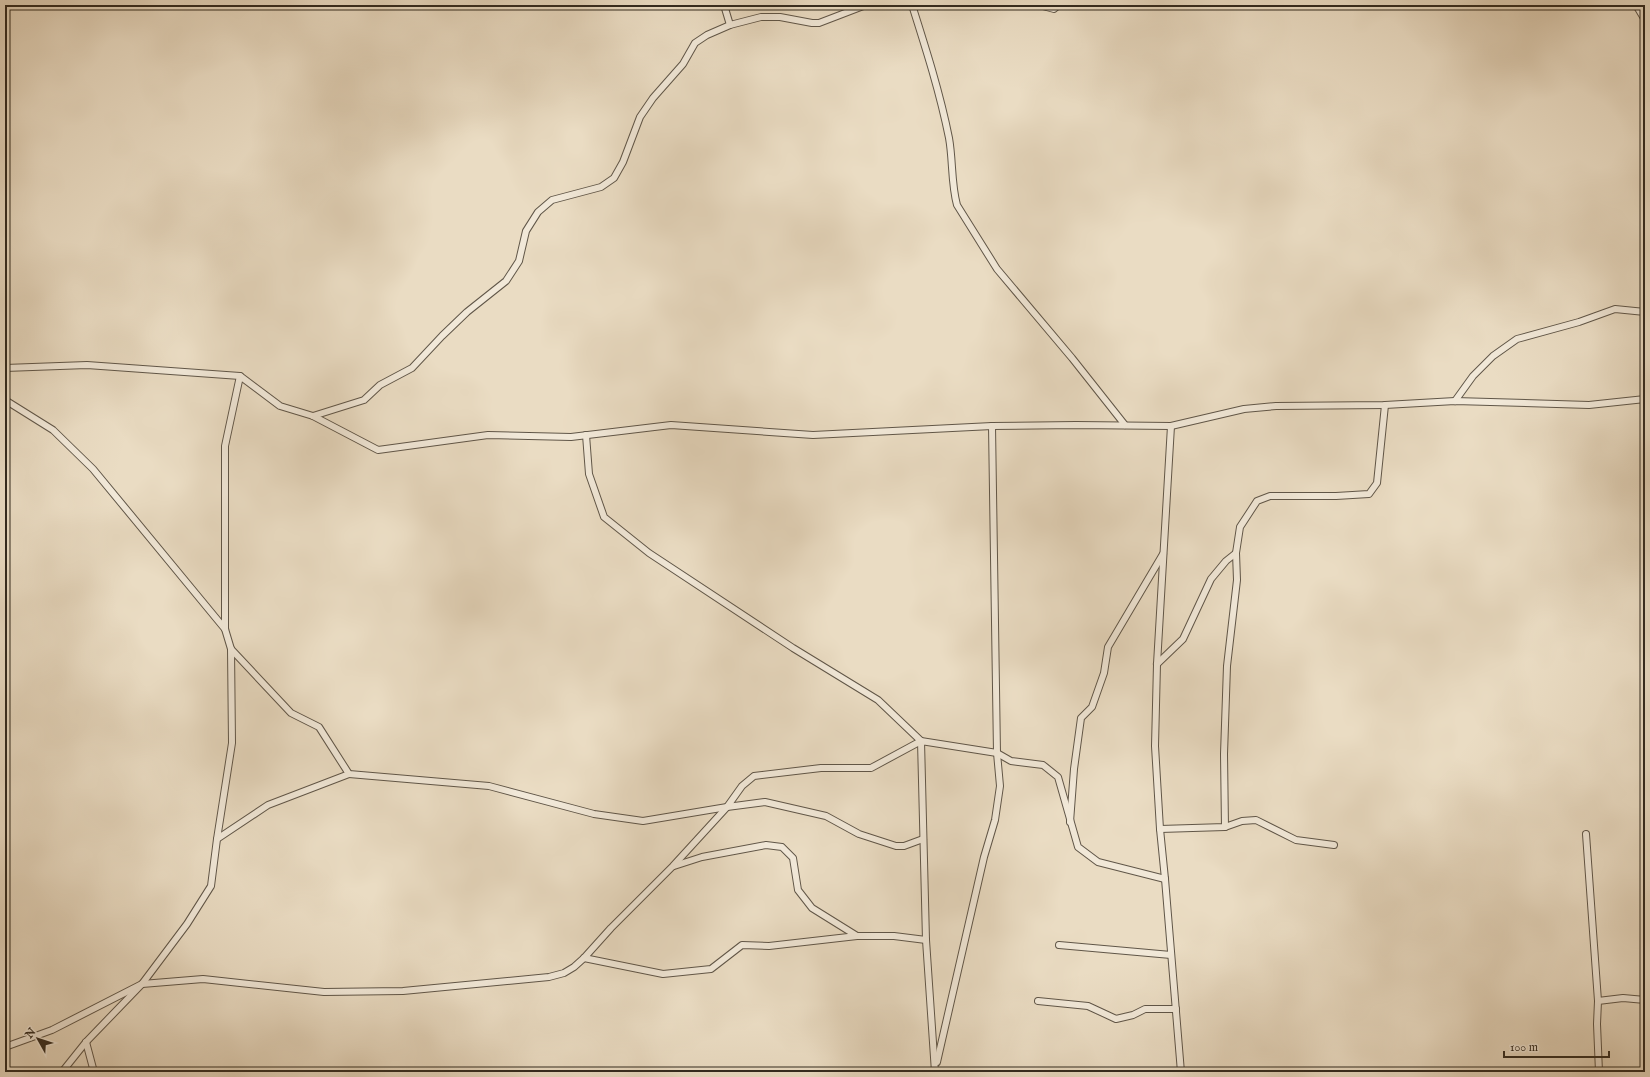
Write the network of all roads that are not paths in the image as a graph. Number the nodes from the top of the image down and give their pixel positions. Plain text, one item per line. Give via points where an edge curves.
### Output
1 (724, 5) edge
2 (866, 5) edge
3 (912, 5) edge
4 (1039, 5) edge
5 (1059, 5) edge
6 (1636, 5) edge
7 (1645, 20) edge
8 (730, 25) junction
9 (1645, 312) edge
10 (5, 368) edge
11 (240, 376) junction
12 (5, 400) edge
13 (1645, 400) edge
14 (1455, 401) junction
15 (1385, 405) junction
16 (313, 416) junction
17 (1125, 425) junction
18 (992, 426) junction
19 (1171, 426) junction
20 (586, 435) junction
21 (1164, 552) junction
22 (1236, 553) junction
23 (225, 629) junction
24 (230, 649) junction
25 (1157, 664) junction
26 (921, 742) junction
27 (997, 753) junction
28 (349, 774) junction
29 (727, 807) junction
30 (1070, 822) junction
31 (1225, 827) junction
32 (1160, 829) junction
33 (1586, 834) dead end
34 (217, 839) junction
35 (923, 839) junction
36 (1334, 845) dead end
37 (673, 866) junction
38 (1165, 879) junction
39 (856, 936) junction
40 (926, 940) junction
41 (1059, 945) dead end
42 (1171, 955) junction
43 (584, 958) junction
44 (142, 984) junction
45 (1645, 1000) edge
46 (1038, 1001) dead end
47 (1598, 1001) junction
48 (1176, 1009) junction
49 (86, 1042) junction
50 (5, 1047) edge
51 (935, 1071) edge
52 (62, 1072) edge
53 (94, 1072) edge
54 (1181, 1072) edge
55 (1237, 1072) edge
56 (1241, 1072) edge
57 (1599, 1072) edge

1 - 8 street
2 - 8 street via 819,23 761,17
3 - 17 street via 927,51 948,136 957,205 997,269
4 - 5 street via 1054,9
6 - 7 street
8 - 16 street via 695,43 683,64 653,98 640,117 623,162 614,178 601,187 552,200 538,212 526,231 519,261 506,282 467,312 412,368 380,385 364,400
9 - 14 street via 1615,309 1517,339 1493,356 1473,376
10 - 11 street via 87,365
11 - 16 street via 280,406
11 - 23 street via 225,446
12 - 23 street via 52,430 93,469
13 - 14 street via 1589,405
14 - 15 street
15 - 19 street via 1252,408
15 - 22 street via 1377,483 1369,494 1270,496 1257,501 1240,528
16 - 20 street via 378,450 488,435
17 - 18 street
17 - 19 street
18 - 20 street via 814,435 671,425
18 - 27 street
19 - 21 street
20 - 26 street via 589,474 604,517 648,553 878,700
21 - 25 street
21 - 30 street via 1108,647 1104,673 1092,707 1081,718
22 - 25 street via 1210,579 1183,639
22 - 31 street via 1237,580 1227,666
23 - 24 street
24 - 28 street via 291,713 319,727
24 - 34 street via 232,743
25 - 32 street via 1155,746
26 - 27 street
26 - 29 street via 871,768 821,768 754,776 742,786
26 - 35 street
27 - 30 street via 1011,761 1043,765 1058,777
27 - 51 street via 1000,786 995,820 984,857
28 - 29 street via 489,786 594,814 643,821
28 - 34 street via 268,805
29 - 35 street via 765,802 826,816 859,834 896,846 904,846
29 - 37 street
30 - 38 street via 1078,847 1098,862
31 - 32 street
31 - 36 street via 1242,821 1256,820 1296,840
32 - 38 street
33 - 47 street
34 - 44 street via 211,886 187,924
35 - 40 street
37 - 39 street via 702,857 766,845 782,847 793,858 798,890 812,908
37 - 43 street
38 - 42 street
39 - 40 street via 894,936
39 - 43 street via 769,946 742,945 711,969 663,974
40 - 51 street
41 - 42 street
42 - 48 street
43 - 44 street via 564,973 549,977 403,991 324,992 202,980
44 - 49 street
44 - 50 street via 52,1030
45 - 47 street via 1622,998
46 - 48 street via 1088,1006 1116,1019 1145,1009
47 - 57 street
48 - 54 street
49 - 52 street
49 - 53 street
55 - 56 street

